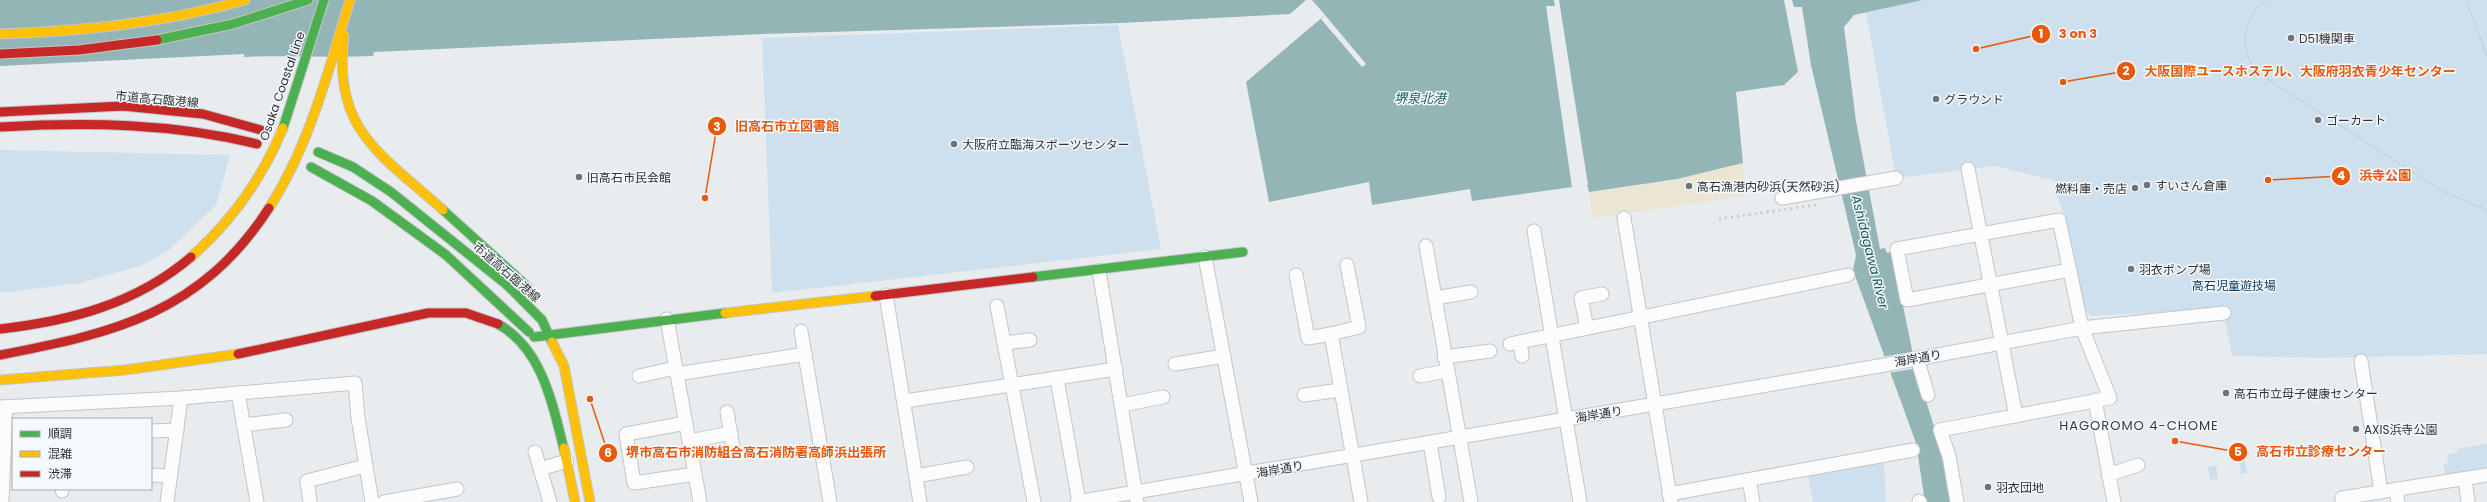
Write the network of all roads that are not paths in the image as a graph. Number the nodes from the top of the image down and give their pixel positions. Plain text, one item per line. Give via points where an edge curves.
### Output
1 (246, 0) edge
2 (308, 0) edge
3 (324, 0) edge
4 (349, 2) edge
5 (0, 34) edge
6 (340, 41) junction
7 (0, 54) edge
8 (0, 112) edge
9 (0, 127) edge
10 (261, 130) dead end
11 (257, 144) dead end
12 (318, 152) dead end
13 (312, 168) dead end
14 (1968, 169) dead end
15 (1896, 178) dead end
16 (1782, 198) dead end
17 (1624, 218) dead end
18 (1534, 231) dead end
19 (1980, 234) junction
20 (1426, 246) dead end
21 (1243, 252) dead end
22 (1205, 257) junction
23 (1347, 265) dead end
24 (2070, 270) junction
25 (1099, 271) junction
26 (1296, 275) dead end
27 (1848, 275) dead end
28 (1989, 285) junction
29 (1471, 292) dead end
30 (1602, 294) dead end
31 (538, 296) dead end
32 (886, 296) junction
33 (1435, 298) junction
34 (998, 306) dead end
35 (2224, 313) dead end
36 (1642, 317) junction
37 (667, 318) junction
38 (554, 322) dead end
39 (40, 324) junction
40 (0, 325) edge
41 (1587, 328) junction
42 (2082, 328) junction
43 (0, 329) edge
44 (801, 330) dead end
45 (1331, 334) junction
46 (554, 335) junction
47 (1550, 336) junction
48 (1030, 340) dead end
49 (2002, 342) junction
50 (1004, 343) junction
51 (536, 344) junction
52 (1490, 351) dead end
53 (805, 354) junction
54 (0, 355) edge
55 (1224, 356) junction
56 (1522, 356) dead end
57 (1444, 357) junction
58 (1917, 358) junction
59 (2361, 361) dead end
60 (1175, 364) dead end
61 (1116, 369) junction
62 (676, 371) junction
63 (1447, 371) junction
64 (639, 376) dead end
65 (1420, 376) dead end
66 (1057, 379) junction
67 (0, 380) edge
68 (1011, 384) junction
69 (1340, 390) junction
70 (238, 394) junction
71 (1304, 395) dead end
72 (1928, 395) dead end
73 (1163, 397) dead end
74 (181, 398) junction
75 (2095, 400) junction
76 (904, 401) junction
77 (1122, 405) junction
78 (1656, 405) junction
79 (3, 407) edge
80 (727, 412) dead end
81 (2016, 416) junction
82 (1567, 419) junction
83 (286, 420) dead end
84 (686, 423) junction
85 (244, 425) junction
86 (177, 430) junction
87 (152, 431) edge
88 (731, 433) junction
89 (1460, 438) junction
90 (689, 441) junction
91 (1430, 443) junction
92 (733, 448) dead end
93 (1913, 450) dead end
94 (534, 452) dead end
95 (1354, 457) junction
96 (567, 461) junction
97 (2, 465) edge
98 (2138, 465) dead end
99 (365, 466) junction
100 (967, 467) dead end
101 (540, 469) junction
102 (694, 474) junction
103 (152, 475) edge
104 (1246, 475) junction
105 (2108, 475) junction
106 (2487, 475) edge
107 (170, 476) junction
108 (916, 476) junction
109 (2465, 479) junction
110 (1749, 480) junction
111 (457, 489) dead end
112 (2381, 492) junction
113 (2397, 496) edge
114 (1136, 497) edge
115 (1439, 497) dead end
116 (1670, 498) edge
117 (2, 502) edge
118 (167, 502) edge
119 (257, 502) edge
120 (310, 502) edge
121 (372, 502) edge
122 (384, 502) edge
123 (550, 502) edge
124 (575, 502) edge
125 (590, 502) edge
126 (700, 502) edge
127 (830, 502) edge
128 (920, 502) edge
129 (1034, 502) edge
130 (1078, 502) edge
131 (1251, 502) edge
132 (1361, 502) edge
133 (1471, 502) edge
134 (1580, 502) edge
135 (1753, 502) edge
136 (1957, 502) edge
137 (2114, 502) edge
138 (2342, 502) edge
139 (2468, 502) edge

1 - 5 main road via 191,14 133,24 83,30
2 - 7 main road via 249,20 145,44
3 - 39 main road, Osaka Coastal Line via 276,144 250,192 231,220 188,260 149,286 105,307
4 - 6 main road
6 - 31 main road via 345,104 369,143
6 - 54 main road via 293,166 261,218 219,267 190,291 122,327 74,341
8 - 10 main road, 市道高石臨港線 via 123,106 203,114
9 - 11 main road via 147,126 187,130
12 - 46 main road, 市道高石臨港線 via 353,167 391,192 523,299
13 - 51 main road via 372,201 446,255
14 - 19 street
15 - 16 street
17 - 36 street
18 - 47 street
19 - 24 street via 2059,220
19 - 28 street
19 - 28 street via 1897,249 1907,300
20 - 33 street
21 - 22 main road
22 - 25 main road
22 - 55 street
23 - 45 street via 1359,327
24 - 28 street
24 - 42 street
25 - 32 main road
25 - 61 street
26 - 45 street via 1308,338
27 - 36 street
28 - 49 street
29 - 33 street
30 - 41 street via 1581,298
32 - 37 main road
32 - 76 street
33 - 57 street
34 - 50 street
35 - 42 street, 海岸通り
36 - 41 street
36 - 78 street
37 - 46 main road
37 - 62 street
38 - 46 main road
39 - 40 main road
39 - 43 main road, Osaka Coastal Line
41 - 47 street
42 - 49 street, 海岸通り
42 - 75 street via 2110,398
44 - 53 street
45 - 69 street
46 - 51 main road
46 - 125 main road via 564,366
47 - 56 street via 1515,343
47 - 82 street
48 - 50 street
49 - 58 street, 海岸通り
49 - 81 street
50 - 68 street
51 - 96 main road via 550,377
52 - 57 street
53 - 62 street
53 - 127 street
55 - 60 street
55 - 104 street
57 - 63 street
58 - 72 street
58 - 78 street, 海岸通り
59 - 112 street
61 - 66 street
61 - 77 street
62 - 64 street
62 - 84 street
63 - 65 street
63 - 89 street
66 - 68 street
66 - 130 street
67 - 96 main road via 96,374 248,352 429,313 480,315 504,326 524,344 540,372
68 - 76 street
68 - 129 street
69 - 71 street
69 - 95 street
70 - 74 street
70 - 85 street
70 - 99 street via 355,384
73 - 77 street
74 - 79 street
74 - 86 street
75 - 81 street
75 - 105 street
76 - 108 street
77 - 114 street
78 - 82 street, 海岸通り
78 - 116 street
79 - 97 street
80 - 88 street
81 - 136 street via 1940,430 1949,456
82 - 89 street, 海岸通り
82 - 134 street
83 - 85 street
84 - 90 street
84 - 102 street via 626,434 634,483
85 - 119 street
86 - 87 street
86 - 107 street
88 - 90 street
88 - 92 street
89 - 91 street, 海岸通り
89 - 133 street
90 - 102 street
91 - 95 street, 海岸通り
91 - 115 street
93 - 110 street
94 - 101 street
95 - 104 street, 海岸通り
95 - 132 street
96 - 101 street
96 - 124 main road
97 - 117 street
98 - 105 street
99 - 120 street via 307,481
99 - 121 street
100 - 108 street
101 - 123 street
102 - 126 street
103 - 107 street
104 - 114 street, 海岸通り
104 - 131 street
105 - 137 street
106 - 109 street
107 - 118 street
108 - 128 street
109 - 113 street
109 - 139 street
110 - 116 street
110 - 135 street
111 - 122 street
112 - 113 street
112 - 138 street via 2342,498
114 - 130 street, 海岸通り

